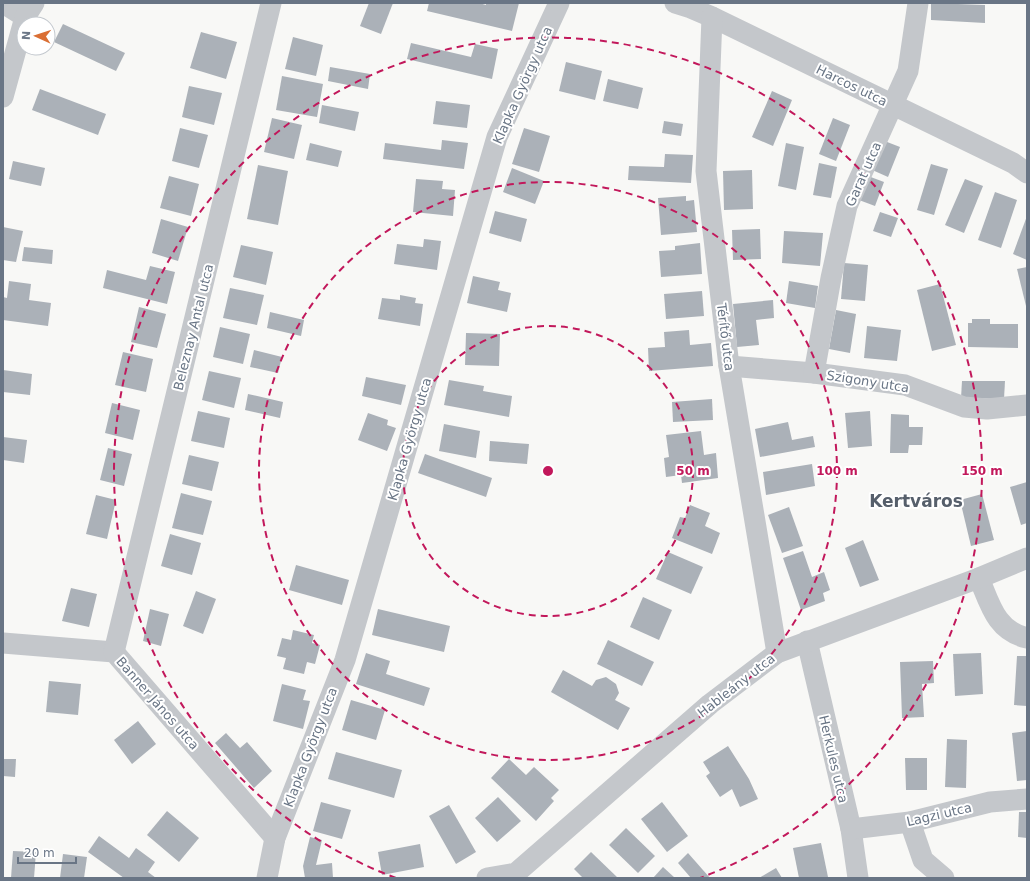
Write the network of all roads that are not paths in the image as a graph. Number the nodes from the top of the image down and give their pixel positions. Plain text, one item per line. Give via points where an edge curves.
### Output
1 (3, 3) edge
2 (271, 3) edge
3 (559, 3) edge
4 (918, 3) edge
5 (686, 5) edge
6 (30, 10) edge
7 (712, 17) junction
8 (3, 98) edge
9 (894, 105) junction
10 (1027, 173) edge
11 (729, 366) junction
12 (814, 373) junction
13 (1027, 405) edge
14 (1027, 558) edge
15 (979, 578) junction
16 (1027, 638) edge
17 (807, 641) junction
18 (3, 644) edge
19 (114, 652) junction
20 (777, 653) junction
21 (1027, 799) edge
22 (910, 822) junction
23 (851, 828) junction
24 (275, 838) junction
25 (267, 878) edge
26 (487, 878) edge
27 (858, 878) edge
28 (944, 878) edge

1 - 6 street
2 - 19 street, Beleznay Antal utca
3 - 24 street, Klapka György utca via 498,137 344,660
4 - 9 street, Garat utca via 908,71
5 - 7 street, Harcos utca
6 - 8 street
7 - 9 street, Harcos utca
7 - 11 street, Térítő utca via 706,171
9 - 10 street, Harcos utca via 1013,163
9 - 12 street, Garat utca via 847,206
11 - 12 street, Szigony utca
11 - 20 street, Térítő utca
12 - 13 street, Szigony utca via 905,385 964,407 987,409
14 - 15 street, Hableány utca
15 - 16 street via 999,623 1017,636
15 - 17 street, Hableány utca
17 - 20 street, Hableány utca
17 - 23 street, Herkules utca
18 - 19 street, Banner János utca
19 - 24 street, Banner János utca
20 - 26 street, Hableány utca via 710,704 516,873
21 - 22 street, Lagzi utca via 990,802
22 - 23 street, Lagzi utca
22 - 28 street via 923,860
23 - 27 street, Herkules utca
24 - 25 street, Klapka György utca

